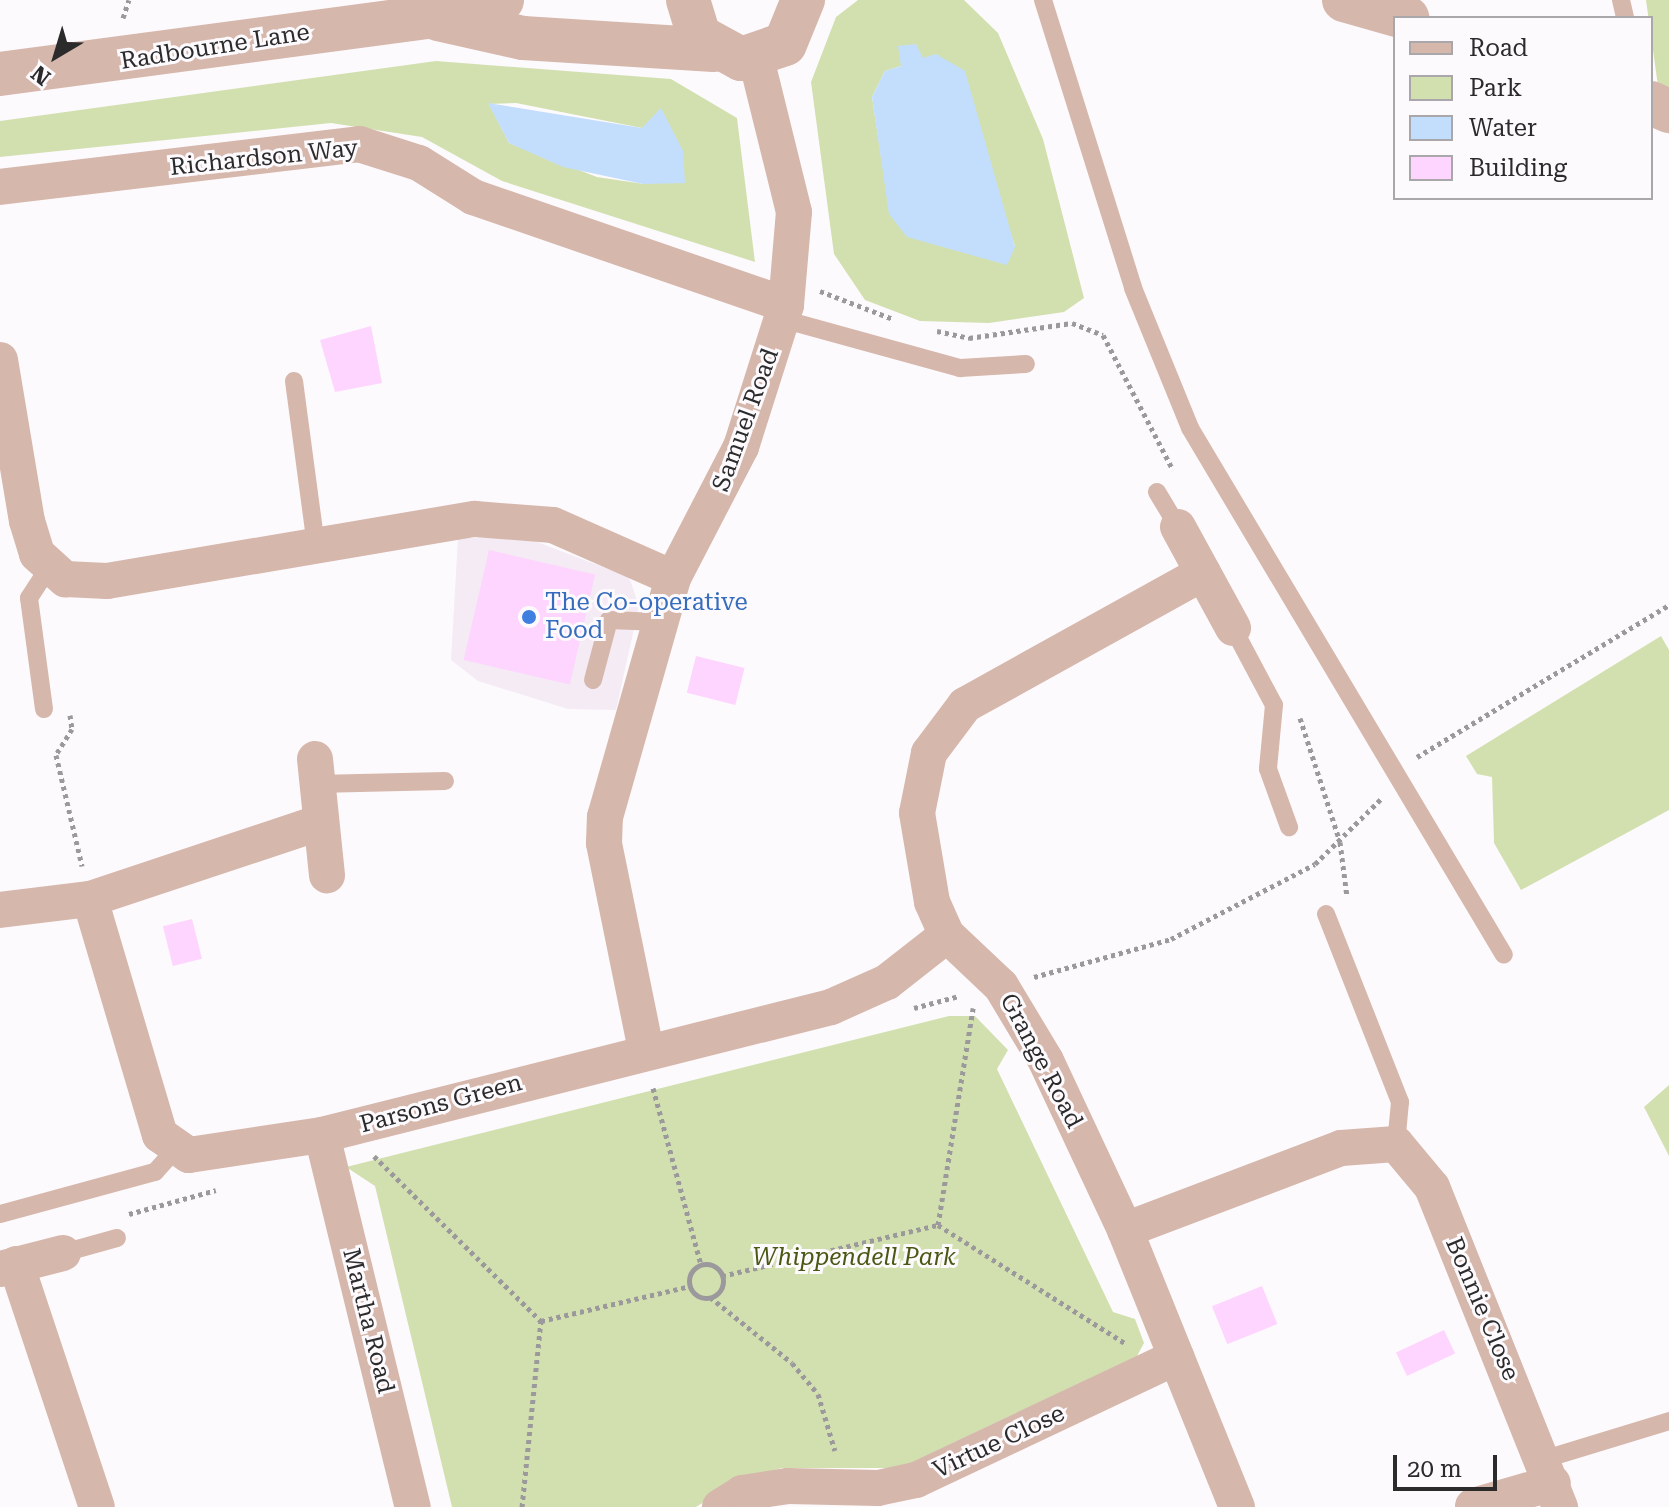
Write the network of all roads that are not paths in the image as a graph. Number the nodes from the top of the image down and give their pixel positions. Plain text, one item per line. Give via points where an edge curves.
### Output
1 (502, 0) edge
2 (688, 0) edge
3 (1043, 0) edge
4 (1344, 0) edge
5 (806, 5) edge
6 (1400, 16) edge
7 (429, 17) junction
8 (714, 50) junction
9 (756, 59) junction
10 (0, 74) edge
11 (0, 187) edge
12 (0, 206) edge
13 (784, 312) junction
14 (0, 360) edge
15 (1026, 364) dead end
16 (294, 381) dead end
17 (8, 462) edge
18 (1157, 492) dead end
19 (1178, 527) joint
20 (316, 546) junction
21 (48, 569) junction
22 (1203, 573) junction
23 (673, 578) junction
24 (659, 622) junction
25 (1233, 628) joint
26 (593, 680) dead end
27 (44, 709) dead end
28 (316, 772) joint
29 (445, 781) dead end
30 (319, 823) junction
31 (1289, 827) dead end
32 (327, 875) dead end
33 (90, 899) junction
34 (0, 910) edge
35 (1326, 914) dead end
36 (947, 935) junction
37 (1504, 955) dead end
38 (646, 1050) junction
39 (322, 1135) junction
40 (1396, 1144) junction
41 (174, 1151) junction
42 (0, 1214) edge
43 (1125, 1230) junction
44 (117, 1238) dead end
45 (63, 1253) joint
46 (8, 1266) edge
47 (1166, 1361) junction
48 (1669, 1421) edge
49 (1553, 1483) edge
50 (849, 1498) edge
51 (1473, 1506) edge
52 (97, 1507) edge
53 (413, 1507) edge
54 (720, 1507) edge
55 (1237, 1507) edge

1 - 7 street, Radbourne Lane
2 - 8 street via 699,36
3 - 37 lane via 1133,288 1190,428
4 - 6 street
5 - 9 street via 785,44
7 - 8 street, Radbourne Lane via 523,38
7 - 10 street, Radbourne Lane
8 - 9 street, Radbourne Lane
9 - 13 street, Samuel Road via 794,212
11 - 12 street, Richardson Way
11 - 13 street, Richardson Way via 359,144 419,163 473,197
13 - 15 lane via 960,368
13 - 23 street, Samuel Road via 727,481
14 - 17 street
16 - 20 lane
17 - 21 street
18 - 19 lane
19 - 22 street
20 - 21 street via 107,581 65,579
20 - 23 street via 475,519 553,525
21 - 27 lane via 29,598
22 - 25 street
22 - 36 street, Grange Road via 965,705 929,753 917,813 932,902
23 - 24 street, Samuel Road
24 - 26 lane via 609,620
24 - 38 street, Samuel Road via 604,843
25 - 31 lane via 1274,705 1268,769
28 - 29 lane
28 - 30 street
30 - 32 street
30 - 33 street
33 - 34 street
33 - 41 street via 160,1135
35 - 40 lane via 1400,1102
36 - 38 street, Parsons Green via 887,982 831,1007
36 - 43 street, Grange Road via 1046,1061
38 - 39 street, Parsons Green
39 - 41 street, Parsons Green via 189,1155
39 - 53 street, Martha Road
40 - 43 street via 1341,1148
40 - 49 street, Bonnie Close via 1432,1187
41 - 42 lane via 155,1172
43 - 47 street, Grange Road
44 - 45 lane
45 - 46 street
46 - 52 street
47 - 50 street, Virtue Close via 964,1462
47 - 55 street, Grange Road
48 - 49 lane
49 - 51 street
50 - 54 street, Virtue Close via 788,1486 742,1493

